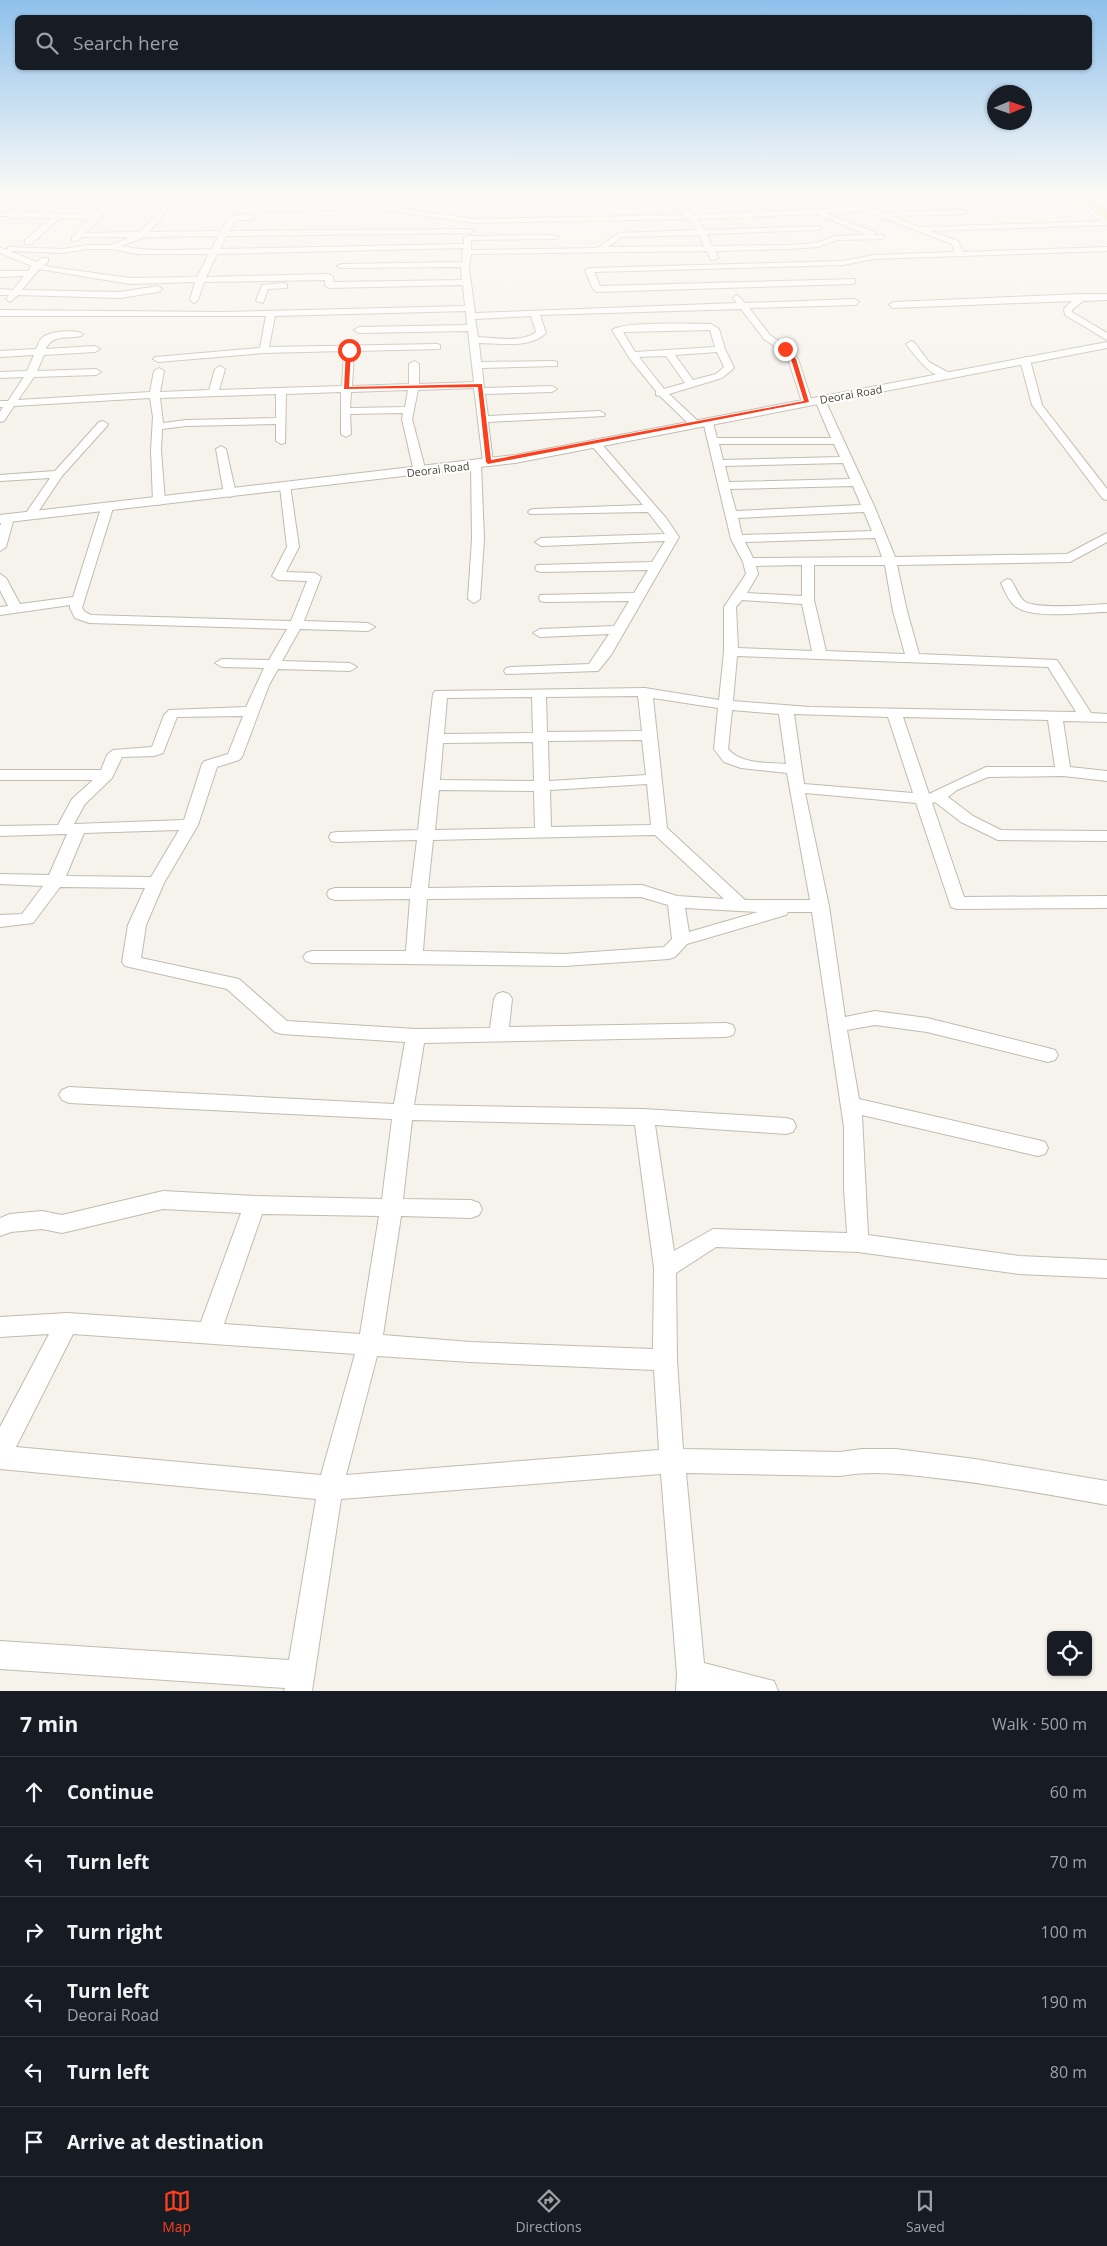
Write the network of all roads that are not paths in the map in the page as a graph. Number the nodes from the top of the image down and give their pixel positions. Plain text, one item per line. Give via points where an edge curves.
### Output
1 (29, 275) edge
2 (83, 275) edge
3 (203, 275) edge
4 (467, 275) edge
5 (590, 275) edge
6 (721, 275) edge
7 (852, 281) dead end
8 (467, 282) junction
9 (199, 283) junction
10 (329, 285) junction
11 (728, 286) junction
12 (0, 292) edge
13 (16, 293) junction
14 (797, 293) junction
15 (1078, 297) junction
16 (1107, 297) edge
17 (194, 300) dead end
18 (260, 301) dead end
19 (855, 302) dead end
20 (742, 305) junction
21 (893, 305) dead end
22 (0, 311) edge
23 (359, 311) junction
24 (472, 312) junction
25 (272, 314) junction
26 (535, 314) junction
27 (473, 328) junction
28 (359, 330) junction
29 (78, 334) dead end
30 (1107, 337) edge
31 (475, 340) junction
32 (911, 344) dead end
33 (1107, 345) edge
34 (437, 347) dead end
35 (95, 349) dead end
36 (353, 349) junction
37 (264, 350) junction
38 (720, 350) junction
39 (41, 352) junction
40 (670, 352) junction
41 (0, 354) edge
42 (632, 355) junction
43 (158, 358) dead end
44 (1024, 360) junction
45 (414, 364) dead end
46 (554, 364) dead end
47 (478, 365) junction
48 (220, 369) dead end
49 (159, 370) dead end
50 (96, 372) dead end
51 (31, 374) junction
52 (0, 375) edge
53 (948, 376) junction
54 (691, 384) junction
55 (414, 387) junction
56 (346, 388) junction
57 (481, 388) junction
58 (552, 389) dead end
59 (281, 392) junction
60 (660, 393) junction
61 (213, 394) junction
62 (154, 395) junction
63 (813, 401) junction
64 (5, 404) edge
65 (409, 410) junction
66 (344, 412) junction
67 (600, 414) dead end
68 (484, 419) junction
69 (0, 420) edge
70 (281, 421) junction
71 (708, 421) junction
72 (103, 424) dead end
73 (695, 424) junction
74 (158, 427) junction
75 (346, 434) dead end
76 (281, 441) dead end
77 (713, 441) junction
78 (836, 441) junction
79 (595, 443) junction
80 (221, 449) dead end
81 (846, 460) junction
82 (482, 463) junction
83 (719, 463) junction
84 (420, 472) junction
85 (58, 474) junction
86 (0, 478) edge
87 (856, 482) junction
88 (724, 486) junction
89 (286, 487) junction
90 (230, 494) junction
91 (1107, 497) edge
92 (159, 502) junction
93 (107, 508) junction
94 (651, 508) junction
95 (869, 508) junction
96 (534, 512) dead end
97 (731, 515) junction
98 (30, 516) junction
99 (4, 518) edge
100 (880, 534) junction
101 (673, 537) junction
102 (1107, 537) edge
103 (737, 539) junction
104 (541, 542) dead end
105 (0, 547) edge
106 (890, 561) junction
107 (749, 562) junction
108 (808, 563) junction
109 (655, 566) junction
110 (541, 568) dead end
111 (0, 580) edge
112 (1007, 583) dead end
113 (738, 596) junction
114 (637, 597) junction
115 (545, 598) dead end
116 (474, 599) dead end
117 (79, 600) junction
118 (808, 600) junction
119 (1107, 608) edge
120 (16, 609) junction
121 (0, 611) edge
122 (296, 624) junction
123 (368, 627) dead end
124 (619, 630) junction
125 (540, 633) dead end
126 (730, 652) junction
127 (820, 655) junction
128 (913, 658) junction
129 (222, 663) dead end
130 (273, 665) junction
131 (350, 667) dead end
132 (511, 671) dead end
133 (645, 692) junction
134 (539, 693) junction
135 (725, 704) junction
136 (252, 710) junction
137 (786, 710) junction
138 (894, 713) junction
139 (1056, 716) junction
140 (1086, 717) junction
141 (1107, 718) edge
142 (649, 735) junction
143 (541, 737) junction
144 (435, 739) junction
145 (794, 769) junction
146 (1063, 771) junction
147 (0, 775) edge
148 (107, 775) junction
149 (1107, 776) edge
150 (654, 779) junction
151 (432, 785) junction
152 (542, 786) junction
153 (797, 788) junction
154 (931, 798) junction
155 (190, 825) junction
156 (71, 829) junction
157 (659, 830) junction
158 (0, 831) edge
159 (543, 832) junction
160 (426, 836) junction
161 (1107, 836) edge
162 (337, 837) dead end
163 (0, 879) edge
164 (55, 881) junction
165 (156, 883) junction
166 (419, 892) junction
167 (335, 894) dead end
168 (676, 902) junction
169 (1107, 902) edge
170 (741, 906) junction
171 (796, 906) junction
172 (820, 906) junction
173 (0, 922) edge
174 (681, 940) junction
175 (312, 957) dead end
176 (414, 957) junction
177 (503, 999) dead end
178 (837, 1025) junction
179 (726, 1030) dead end
180 (500, 1034) junction
181 (416, 1036) junction
182 (1048, 1055) dead end
183 (68, 1095) dead end
184 (849, 1104) junction
185 (403, 1112) junction
186 (644, 1117) junction
187 (786, 1126) dead end
188 (1038, 1148) dead end
189 (255, 1205) junction
190 (391, 1206) junction
191 (471, 1209) dead end
192 (0, 1227) edge
193 (858, 1243) junction
194 (665, 1268) junction
195 (1107, 1269) edge
196 (67, 1323) junction
197 (0, 1327) edge
198 (209, 1333) junction
199 (369, 1345) junction
200 (664, 1360) junction
201 (0, 1452) edge
202 (0, 1457) edge
203 (672, 1461) junction
204 (330, 1488) junction
205 (1107, 1493) edge
206 (0, 1655) edge
207 (299, 1683) edge
208 (690, 1683) edge
209 (764, 1691) edge

1 - 13 street
2 - 9 street via 130,282
3 - 9 street
4 - 8 street
5 - 11 street via 597,289
6 - 11 street
7 - 14 street
8 - 10 street via 362,288
8 - 24 street
9 - 10 street via 329,277
9 - 13 street via 120,295
9 - 17 street
10 - 18 street via 265,287
11 - 14 street
11 - 20 street
12 - 13 street
13 - 22 street
14 - 19 street
14 - 20 street
15 - 16 street
15 - 21 street
15 - 30 street via 1067,311
20 - 26 street
20 - 63 street via 767,337 793,359
22 - 25 street
23 - 24 street
23 - 25 street
23 - 28 street
24 - 26 street
24 - 27 street
25 - 37 street
26 - 31 street via 541,333 537,337 528,340
27 - 28 street
27 - 31 street
28 - 36 street
29 - 39 street via 48,337
31 - 47 street
32 - 53 street via 926,364
33 - 44 street, Deorai Road
34 - 36 street
35 - 39 street
36 - 37 street
36 - 56 street
37 - 43 street
38 - 40 street
38 - 42 street via 710,322 617,330
38 - 54 street via 729,368 719,376
39 - 41 street
39 - 51 street
40 - 42 street
40 - 54 street
42 - 60 street
44 - 53 street, Deorai Road
44 - 91 street via 1037,405
45 - 55 street
46 - 47 street
47 - 57 street
48 - 61 street
49 - 62 street
50 - 51 street
51 - 52 street
51 - 64 street
53 - 63 street, Deorai Road
54 - 60 street
55 - 56 street
55 - 57 street
55 - 65 street
56 - 59 street
56 - 66 street
57 - 58 street
57 - 68 street
59 - 61 street
59 - 70 street
60 - 73 street
61 - 62 street
62 - 64 street
62 - 74 street
63 - 71 street, Deorai Road
63 - 78 street
64 - 69 street
65 - 66 street
65 - 84 street via 407,419
66 - 75 street
67 - 68 street
68 - 82 street
70 - 74 street via 186,423
70 - 76 street
71 - 73 street, Deorai Road
71 - 77 street
72 - 85 street
73 - 79 street, Deorai Road
74 - 92 street
77 - 78 street
77 - 83 street
78 - 81 street
79 - 82 street, Deorai Road
79 - 94 street
80 - 90 street
81 - 83 street
81 - 87 street
82 - 84 street, Deorai Road
82 - 116 street
83 - 88 street
84 - 89 street, Deorai Road
85 - 86 street
85 - 98 street
87 - 88 street
87 - 95 street
88 - 97 street
89 - 90 street, Deorai Road
89 - 122 street via 293,547 278,576 315,577
90 - 92 street, Deorai Road
92 - 93 street, Deorai Road
93 - 98 street, Deorai Road
93 - 117 street
94 - 96 street
94 - 101 street
95 - 97 street
95 - 100 street
97 - 103 street
98 - 99 street, Deorai Road
99 - 105 street
100 - 103 street
100 - 106 street
101 - 104 street
101 - 109 street
102 - 106 street via 1070,558
103 - 107 street
106 - 108 street
106 - 128 street
107 - 108 street
107 - 113 street via 752,574
108 - 118 street
109 - 110 street
109 - 114 street
111 - 120 street
112 - 119 street via 1023,606
113 - 118 street
113 - 126 street via 730,606
114 - 115 street
114 - 124 street
117 - 120 street
117 - 122 street via 76,608 80,615 89,619
118 - 127 street
120 - 121 street
122 - 123 street
122 - 130 street
124 - 125 street
124 - 132 street via 593,668
126 - 127 street
126 - 135 street
127 - 128 street
128 - 140 street via 1052,663
129 - 130 street
130 - 131 street
130 - 136 street
133 - 134 street
133 - 135 street
133 - 142 street
134 - 143 street
134 - 144 street via 440,694
135 - 137 street
135 - 145 street via 721,749 729,759
136 - 148 street via 174,713 158,750 118,753
136 - 155 street via 234,757 210,764
137 - 138 street
137 - 145 street
138 - 139 street
138 - 154 street
139 - 140 street
139 - 146 street
140 - 141 street
142 - 143 street
142 - 150 street
143 - 144 street
143 - 152 street
144 - 151 street
145 - 153 street
146 - 149 street
146 - 154 street via 986,772
147 - 148 street
148 - 156 street via 78,802
150 - 152 street
150 - 157 street
151 - 152 street
151 - 160 street
152 - 159 street
153 - 154 street
153 - 172 street
154 - 161 street via 998,835
154 - 169 street via 957,903
155 - 156 street
155 - 165 street
156 - 158 street
156 - 164 street
157 - 159 street
157 - 170 street
159 - 160 street
160 - 162 street
160 - 166 street
163 - 164 street
164 - 165 street
164 - 173 street via 27,919
165 - 181 street via 137,925 131,962 233,984 282,1027
166 - 167 street
166 - 168 street via 642,891
166 - 176 street
168 - 170 street
168 - 174 street
170 - 171 street
171 - 172 street
171 - 174 street
172 - 178 street
174 - 176 street via 669,953 564,960
175 - 176 street
177 - 180 street
178 - 182 street via 875,1018 927,1025
178 - 184 street
179 - 180 street
180 - 181 street
181 - 185 street
183 - 185 street
184 - 188 street
184 - 193 street via 854,1127
185 - 186 street
185 - 190 street
186 - 187 street
186 - 194 street
189 - 190 street
189 - 192 street via 163,1200 62,1224 42,1220
189 - 198 street
190 - 191 street
190 - 199 street
193 - 194 street via 713,1238
193 - 195 street via 1020,1265
194 - 200 street
196 - 197 street
196 - 198 street
196 - 201 street
198 - 199 street
199 - 200 street
199 - 204 street
200 - 203 street
202 - 204 street
203 - 204 street
203 - 205 street via 840,1464 856,1460 888,1460 972,1469
203 - 208 street
204 - 207 street
206 - 207 street
208 - 209 street

